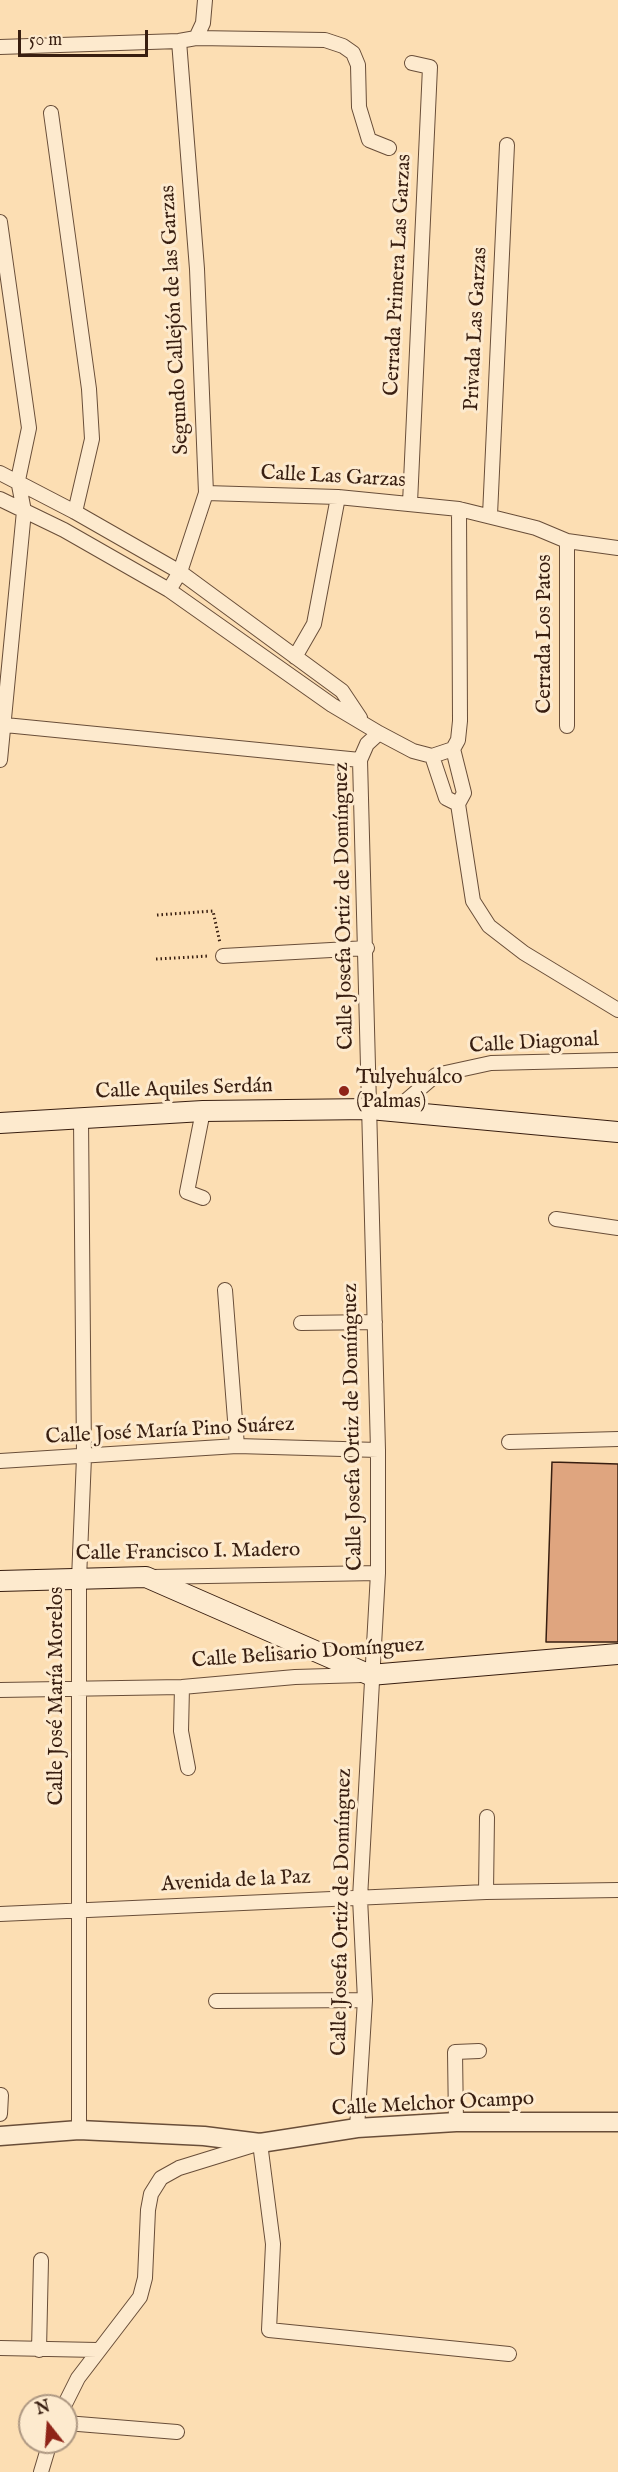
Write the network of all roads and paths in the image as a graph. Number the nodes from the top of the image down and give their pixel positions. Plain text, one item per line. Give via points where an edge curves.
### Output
1 (205, 0) edge
2 (196, 38) junction
3 (179, 41) junction
4 (0, 47) edge
5 (412, 63) dead end
6 (51, 113) dead end
7 (507, 145) dead end
8 (389, 148) dead end
9 (0, 222) edge
10 (0, 473) edge
11 (18, 480) junction
12 (206, 493) junction
13 (338, 497) junction
14 (0, 499) edge
15 (410, 503) junction
16 (459, 509) junction
17 (24, 512) junction
18 (75, 512) junction
19 (490, 515) junction
20 (567, 541) junction
21 (618, 548) edge
22 (180, 572) junction
23 (168, 590) junction
24 (295, 657) junction
25 (361, 720) junction
26 (4, 725) junction
27 (567, 726) dead end
28 (379, 733) junction
29 (453, 749) junction
30 (432, 756) junction
31 (0, 760) edge
32 (360, 760) junction
33 (458, 804) junction
34 (158, 915) dead end
35 (367, 948) junction
36 (223, 956) junction
37 (156, 959) dead end
38 (618, 1010) edge
39 (618, 1060) edge
40 (370, 1109) junction
41 (395, 1110) junction
42 (203, 1111) junction
43 (81, 1119) junction
44 (0, 1123) edge
45 (618, 1132) edge
46 (203, 1198) dead end
47 (556, 1219) dead end
48 (618, 1228) edge
49 (225, 1290) dead end
50 (375, 1322) junction
51 (301, 1323) dead end
52 (618, 1439) edge
53 (509, 1442) dead end
54 (237, 1446) junction
55 (378, 1450) junction
56 (84, 1457) junction
57 (0, 1461) edge
58 (378, 1573) junction
59 (146, 1577) junction
60 (79, 1579) junction
61 (0, 1581) edge
62 (618, 1654) edge
63 (370, 1675) junction
64 (182, 1687) junction
65 (0, 1690) edge
66 (80, 1690) junction
67 (188, 1768) dead end
68 (487, 1817) dead end
69 (618, 1890) edge
70 (486, 1892) junction
71 (360, 1898) junction
72 (78, 1911) junction
73 (0, 1914) edge
74 (365, 2000) junction
75 (216, 2001) dead end
76 (478, 2051) dead end
77 (1, 2095) edge
78 (0, 2114) edge
79 (456, 2122) junction
80 (618, 2122) edge
81 (357, 2127) junction
82 (79, 2130) junction
83 (0, 2136) edge
84 (260, 2144) junction
85 (41, 2260) dead end
86 (0, 2348) edge
87 (39, 2350) junction
88 (98, 2350) junction
89 (509, 2354) dead end
90 (70, 2394) edge
91 (78, 2424) edge
92 (177, 2432) dead end
93 (46, 2454) edge
94 (41, 2472) edge

1 - 2 street via 203,23
2 - 3 street
2 - 8 street via 325,40 343,46 353,53 358,65 359,107 369,140
3 - 4 street
3 - 12 street, Segundo Callejón de las Garzas via 197,269
5 - 15 street, Cerrada Primera Las Garzas via 430,67
6 - 18 street via 92,440
7 - 19 street, Privada Las Garzas
9 - 11 street via 29,428
10 - 11 street
11 - 17 street
11 - 18 street
12 - 13 street, Calle Las Garzas
12 - 22 street, Segundo Callejón de las Garzas
13 - 15 street, Calle Las Garzas
13 - 24 street via 314,624
14 - 17 street
15 - 16 street, Calle Las Garzas
16 - 19 street, Calle Las Garzas
16 - 29 street via 460,722
17 - 23 street via 64,530
17 - 26 street
18 - 22 street
19 - 20 street, Calle Las Garzas
20 - 21 street, Calle Las Garzas
20 - 27 street, Cerrada Los Patos
22 - 23 street, Segundo Callejón de las Garzas
22 - 24 street
23 - 25 street via 332,705
24 - 25 street via 342,691
25 - 28 street
26 - 31 street
26 - 32 street
28 - 30 street
28 - 32 street, Calle Josefa Ortiz de Domínguez via 367,744
29 - 30 street
29 - 33 street via 465,793
30 - 33 street via 446,798
32 - 35 street, Calle Josefa Ortiz de Domínguez
33 - 38 street via 473,901 489,926 524,953
34 - 36 path via 213,911
35 - 36 street
35 - 40 street, Calle Josefa Ortiz de Domínguez
36 - 37 path
39 - 41 street, Calle Diagonal via 491,1063 436,1075
40 - 41 main road, Calle Aquiles Serdán
40 - 42 main road, Calle Aquiles Serdán
40 - 50 street, Calle Josefa Ortiz de Domínguez
41 - 45 main road, Calle Aquiles Serdán
42 - 43 main road, Calle Aquiles Serdán
42 - 46 street via 187,1192
43 - 44 main road, Calle Aquiles Serdán
43 - 56 street, Calle José María Morelos
47 - 48 street
49 - 54 street
50 - 51 street
50 - 55 street, Calle Josefa Ortiz de Domínguez
52 - 53 street
54 - 55 street, Calle José María Pino Suárez
54 - 56 street, Calle José María Pino Suárez
55 - 58 street, Calle Josefa Ortiz de Domínguez
56 - 57 street, Calle José María Pino Suárez
56 - 60 street, Calle José María Morelos
58 - 59 street, Calle Francisco I. Madero
58 - 63 street, Calle Josefa Ortiz de Domínguez
59 - 60 main road, Calle Francisco I. Madero
59 - 63 main road
60 - 61 main road, Calle Francisco I. Madero
60 - 66 street, Calle José María Morelos
62 - 63 main road, Calle Belisario Domínguez
63 - 64 street, Calle Belisario Domínguez
63 - 71 street, Calle Josefa Ortiz de Domínguez
64 - 66 street, Calle Belisario Domínguez
64 - 67 street via 181,1731
65 - 66 street, Calle Belisario Domínguez
66 - 72 street, Calle José María Morelos
68 - 70 street
69 - 70 street, Avenida de la Paz
70 - 71 street, Avenida de la Paz
71 - 72 street, Avenida de la Paz
71 - 74 street, Calle Josefa Ortiz de Domínguez
72 - 73 street, Avenida de la Paz
72 - 82 street, Calle José María Morelos
74 - 75 street
74 - 81 street, Calle Josefa Ortiz de Domínguez
76 - 79 street via 454,2052
77 - 78 street
79 - 80 street, Calle Melchor Ocampo
79 - 81 street, Calle Melchor Ocampo
81 - 84 street, Calle Melchor Ocampo
82 - 83 street, Calle Melchor Ocampo
82 - 84 street, Calle Melchor Ocampo via 204,2136
84 - 88 street via 180,2168 161,2178 149,2202 146,2278 140,2297
84 - 89 street via 273,2244 269,2330
85 - 87 street
86 - 87 street
87 - 88 street
88 - 90 street
91 - 92 street
93 - 94 street

